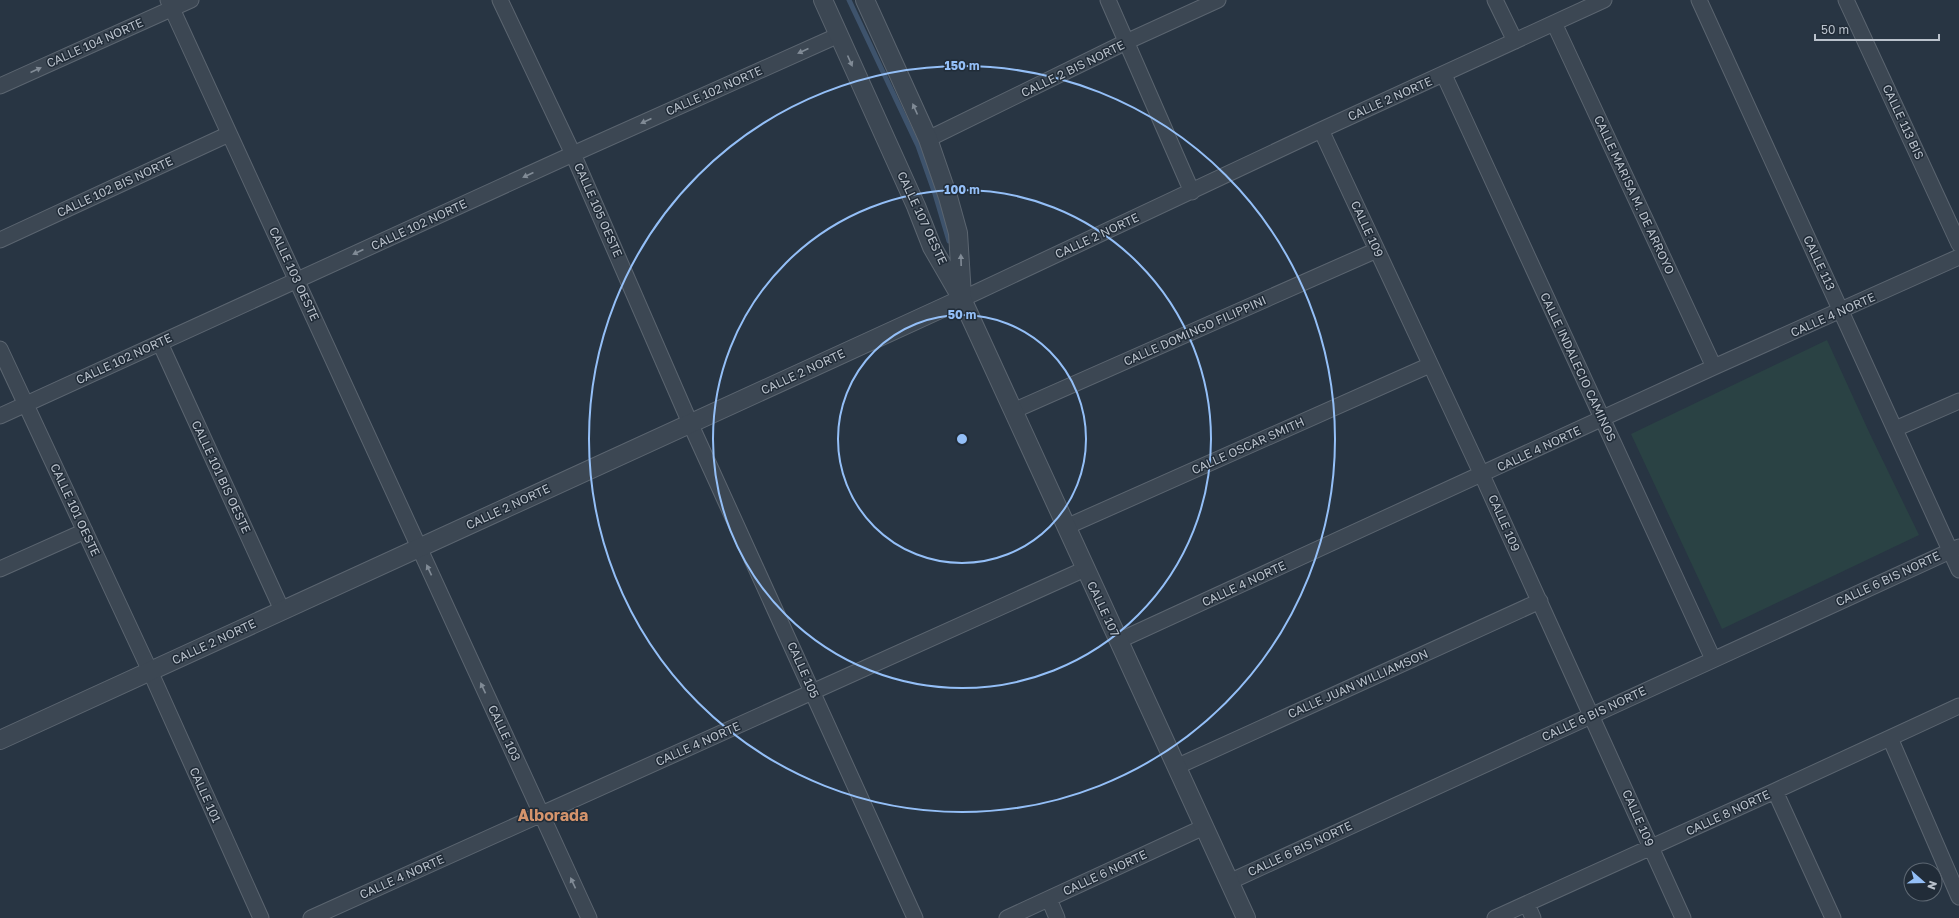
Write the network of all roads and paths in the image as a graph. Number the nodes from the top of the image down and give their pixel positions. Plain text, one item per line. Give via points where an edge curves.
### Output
1 (191, 0) edge
2 (500, 0) edge
3 (823, 0) edge
4 (865, 0) edge
5 (1108, 0) edge
6 (1218, 0) edge
7 (1495, 0) edge
8 (1604, 0) edge
9 (1699, 0) edge
10 (1846, 0) edge
11 (170, 4) edge
12 (1554, 23) junction
13 (838, 35) junction
14 (1515, 41) junction
15 (1126, 42) junction
16 (1444, 75) junction
17 (0, 86) edge
18 (1321, 130) junction
19 (229, 134) junction
20 (928, 139) junction
21 (573, 154) junction
22 (1192, 192) junction
23 (0, 240) edge
24 (1959, 244) edge
25 (1377, 250) junction
26 (1959, 257) edge
27 (297, 280) junction
28 (962, 299) junction
29 (1841, 311) junction
30 (160, 343) junction
31 (0, 349) edge
32 (1430, 365) junction
33 (1714, 368) junction
34 (1959, 401) edge
35 (26, 404) junction
36 (1013, 411) junction
37 (0, 416) edge
38 (1603, 420) junction
39 (690, 423) junction
40 (1895, 429) junction
41 (1482, 475) junction
42 (1066, 527) junction
43 (85, 531) junction
44 (418, 548) junction
45 (1955, 549) edge
46 (0, 569) edge
47 (1085, 569) junction
48 (1959, 570) edge
49 (1540, 601) junction
50 (282, 610) junction
51 (1118, 641) junction
52 (1713, 659) junction
53 (150, 671) junction
54 (812, 692) junction
55 (1959, 706) edge
56 (1591, 715) junction
57 (1890, 738) junction
58 (0, 740) edge
59 (1176, 767) junction
60 (1775, 791) junction
61 (541, 814) junction
62 (1204, 827) junction
63 (1651, 848) junction
64 (1229, 882) junction
65 (1959, 897) edge
66 (1049, 899) junction
67 (1527, 904) junction
68 (260, 918) edge
69 (311, 918) edge
70 (589, 918) edge
71 (915, 918) edge
72 (1007, 918) edge
73 (1058, 918) edge
74 (1246, 918) edge
75 (1495, 918) edge
76 (1533, 918) edge
77 (1682, 918) edge
78 (1833, 918) edge

1 - 11 street, CALLE 104 NORTE
2 - 21 street, CALLE 105 OESTE
3 - 13 street, CALLE 107 OESTE
20 -> 4 street, CALLE 107 OESTE
5 - 15 street
6 - 15 street, CALLE 2 BIS NORTE
7 - 14 street
8 - 12 street, CALLE 2 NORTE
9 - 29 street, CALLE 113
10 - 24 street, CALLE 113 BIS
17 -> 11 street, CALLE 104 NORTE
11 - 19 street, CALLE 103 OESTE
12 - 14 street, CALLE 2 NORTE
12 - 33 street, CALLE MARISA M. DE ARROYO
13 -> 21 street, CALLE 102 NORTE
13 -> 28 street, CALLE 107 OESTE via 932,247
14 - 16 street, CALLE 2 NORTE
15 - 20 street, CALLE 2 BIS NORTE
15 - 22 street
16 - 18 street, CALLE 2 NORTE
16 - 38 street, CALLE INDALECIO CAMINOS
18 - 22 street, CALLE 2 NORTE
18 - 25 street, CALLE 109
19 - 23 street, CALLE 102 BIS NORTE
19 - 27 street, CALLE 103 OESTE
28 -> 20 street, CALLE 107 OESTE via 958,233
21 -> 27 street, CALLE 102 NORTE
21 - 39 street, CALLE 105 OESTE
22 - 28 street, CALLE 2 NORTE
25 - 32 street, CALLE 109
25 - 36 street, CALLE DOMINGO FILIPPINI
26 - 29 street, CALLE 4 NORTE
27 - 30 street, CALLE 102 NORTE
27 - 44 street, CALLE 103 OESTE
28 - 36 street, CALLE 107
28 - 39 street, CALLE 2 NORTE
29 - 33 street, CALLE 4 NORTE
29 - 40 street, CALLE 113
30 - 35 street, CALLE 102 NORTE
30 - 50 street, CALLE 101 BIS OESTE
31 - 35 street, CALLE 101 OESTE
32 - 41 street, CALLE 109
32 - 42 street, CALLE OSCAR SMITH
33 - 38 street, CALLE 4 NORTE
34 - 40 street
35 - 37 street, CALLE 102 NORTE
35 - 43 street, CALLE 101 OESTE
36 - 42 street, CALLE 107
38 - 41 street, CALLE 4 NORTE
38 - 52 street, CALLE INDALECIO CAMINOS
39 - 44 street, CALLE 2 NORTE
39 - 54 street, CALLE 105
40 - 45 street, CALLE 113
41 - 49 street, CALLE 109
41 - 51 street, CALLE 4 NORTE
42 - 47 street, CALLE 107
43 - 46 street
43 - 53 street, CALLE 101 OESTE
44 - 50 street, CALLE 2 NORTE
61 -> 44 street, CALLE 103
45 - 48 street, CALLE 113
45 - 52 street, CALLE 6 BIS NORTE
47 - 51 street, CALLE 107
47 - 54 street, CALLE 4 NORTE
49 - 56 street, CALLE 109
49 - 59 street, CALLE JUAN WILLIAMSON
50 - 53 street, CALLE 2 NORTE
51 - 59 street, CALLE 107
52 - 56 street, CALLE 6 BIS NORTE
53 - 58 street, CALLE 2 NORTE
53 - 68 street, CALLE 101
54 - 61 street, CALLE 4 NORTE
54 - 71 street, CALLE 105
55 - 57 street, CALLE 8 NORTE
56 - 63 street, CALLE 109
56 - 64 street, CALLE 6 BIS NORTE
57 - 60 street, CALLE 8 NORTE
57 - 65 street
59 - 62 street, CALLE 107
60 - 63 street, CALLE 8 NORTE
60 - 78 street
61 - 69 street, CALLE 4 NORTE
70 -> 61 street, CALLE 103
62 - 64 street, CALLE 107
62 - 66 street, CALLE 6 NORTE
63 - 67 street, CALLE 8 NORTE
63 - 77 street, CALLE 109
64 - 74 street, CALLE 107
66 - 72 street, CALLE 6 NORTE
66 - 73 street
67 - 75 street, CALLE 8 NORTE
67 - 76 street

